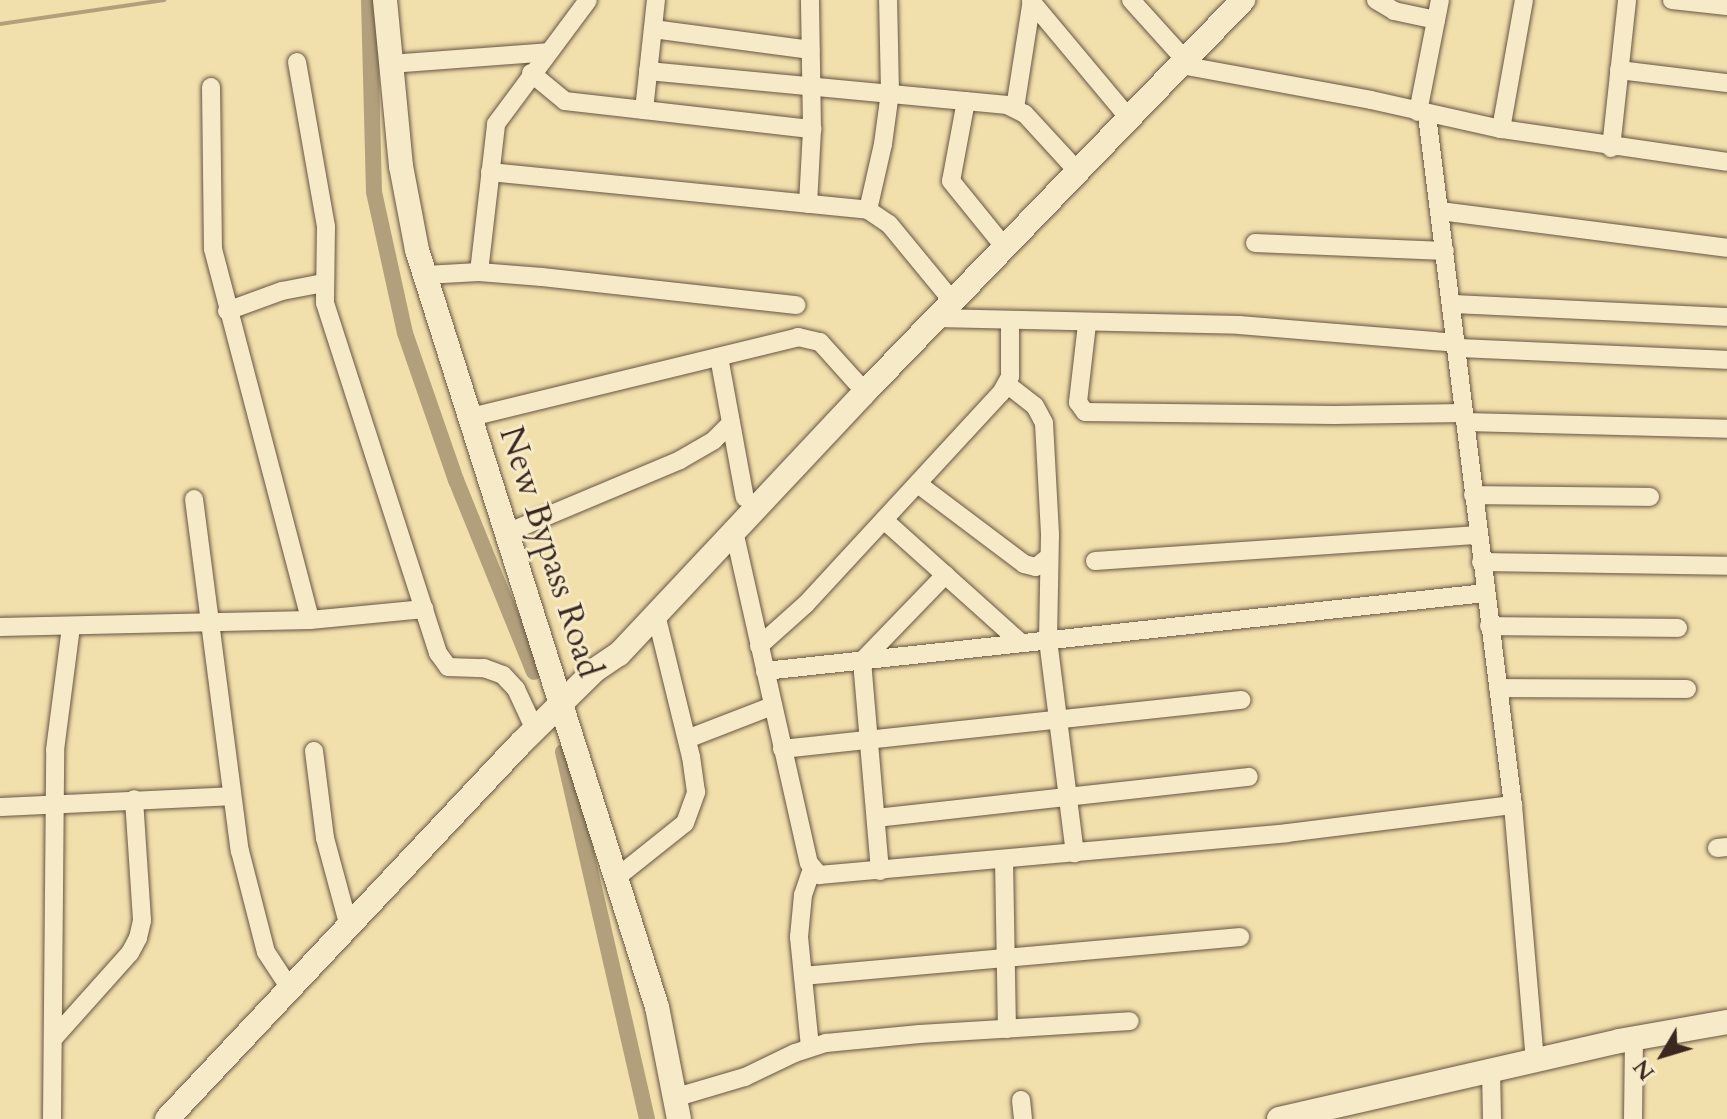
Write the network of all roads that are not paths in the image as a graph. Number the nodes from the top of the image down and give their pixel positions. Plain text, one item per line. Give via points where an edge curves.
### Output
1 (385, 0) edge
2 (588, 0) edge
3 (656, 0) edge
4 (810, 0) edge
5 (888, 0) edge
6 (1131, 0) edge
7 (1227, 0) edge
8 (1243, 0) edge
9 (1376, 0) edge
10 (1440, 0) edge
11 (1524, 0) edge
12 (1627, 0) edge
13 (1672, 0) edge
14 (1032, 1) edge
15 (1727, 6) edge
16 (1436, 20) junction
17 (653, 29) junction
18 (811, 50) junction
19 (548, 52) junction
20 (1179, 59) junction
21 (297, 62) dead end
22 (390, 64) junction
23 (1619, 70) junction
24 (648, 71) junction
25 (531, 73) junction
26 (1727, 83) edge
27 (811, 86) junction
28 (211, 87) dead end
29 (890, 92) junction
30 (966, 101) junction
31 (1015, 108) junction
32 (644, 110) junction
33 (1123, 111) junction
34 (1423, 114) junction
35 (812, 129) junction
36 (1501, 129) junction
37 (1611, 148) junction
38 (1727, 162) edge
39 (1071, 164) junction
40 (490, 172) junction
41 (808, 204) junction
42 (868, 210) junction
43 (1440, 211) junction
44 (998, 239) junction
45 (1255, 243) dead end
46 (1727, 248) edge
47 (1445, 251) junction
48 (479, 272) junction
49 (425, 275) junction
50 (324, 283) junction
51 (945, 292) junction
52 (1452, 304) junction
53 (796, 305) dead end
54 (227, 311) junction
55 (1727, 317) edge
56 (936, 318) junction
57 (1010, 321) junction
58 (1087, 324) junction
59 (1457, 346) junction
60 (719, 357) junction
61 (1727, 360) edge
62 (856, 382) junction
63 (1008, 385) junction
64 (471, 417) junction
65 (1465, 418) junction
66 (731, 423) junction
67 (1727, 429) edge
68 (918, 484) junction
69 (1473, 495) junction
70 (1650, 497) dead end
71 (745, 498) junction
72 (194, 499) dead end
73 (884, 520) junction
74 (734, 531) junction
75 (509, 532) junction
76 (1478, 535) junction
77 (1049, 557) junction
78 (1095, 561) dead end
79 (1481, 562) junction
80 (1727, 566) edge
81 (945, 575) junction
82 (1485, 593) junction
83 (424, 609) junction
84 (656, 614) junction
85 (310, 620) junction
86 (208, 624) junction
87 (71, 626) junction
88 (1489, 626) junction
89 (0, 627) edge
90 (1678, 628) dead end
91 (1048, 640) junction
92 (1021, 643) junction
93 (759, 646) junction
94 (862, 661) junction
95 (595, 670) junction
96 (765, 671) junction
97 (1498, 688) junction
98 (1687, 689) dead end
99 (1241, 700) dead end
100 (564, 703) junction
101 (772, 706) junction
102 (1058, 718) junction
103 (535, 730) junction
104 (870, 738) junction
105 (687, 739) junction
106 (782, 749) junction
107 (314, 751) dead end
108 (1249, 777) dead end
109 (232, 796) junction
110 (1067, 797) junction
111 (134, 799) junction
112 (55, 801) junction
113 (1513, 805) junction
114 (0, 807) edge
115 (876, 818) junction
116 (1075, 853) junction
117 (1004, 859) junction
118 (812, 869) junction
119 (880, 871) junction
120 (616, 878) junction
121 (348, 923) junction
122 (1240, 937) dead end
123 (1006, 960) junction
124 (803, 976) junction
125 (289, 987) junction
126 (1130, 1021) dead end
127 (1727, 1022) edge
128 (1007, 1029) junction
129 (1634, 1038) junction
130 (53, 1039) junction
131 (810, 1047) junction
132 (1535, 1061) junction
133 (1491, 1070) junction
134 (678, 1108) edge
135 (52, 1119) edge
136 (167, 1119) edge
137 (1279, 1119) edge
138 (1492, 1119) edge
139 (1633, 1119) edge

1 - 22 street, New Bypass Road
2 - 19 street
3 - 17 street
4 - 18 street
5 - 29 street
6 - 20 street
7 - 20 street
8 - 20 street
9 - 16 street via 1394,11
10 - 16 street
11 - 36 street
12 - 23 street
13 - 15 street
14 - 31 street
14 - 33 street
16 - 34 street
17 - 18 street
17 - 24 street
18 - 27 street
19 - 22 street
19 - 25 street
20 - 33 street
20 - 34 street
20 - 56 street
21 - 50 street via 326,227
22 - 49 street, New Bypass Road via 401,166
23 - 26 street
23 - 37 street
24 - 27 street
24 - 32 street
25 - 32 street via 565,101
25 - 40 street via 496,124
27 - 29 street
27 - 35 street
28 - 54 street via 211,228
29 - 30 street
29 - 42 street
30 - 31 street
30 - 44 street via 951,181
31 - 39 street
32 - 35 street
33 - 39 street
34 - 36 street
34 - 43 street
35 - 41 street
36 - 37 street
37 - 38 street
39 - 44 street
40 - 41 street
40 - 48 street
41 - 42 street
42 - 51 street via 897,232
43 - 46 street
43 - 47 street
44 - 51 street
45 - 47 street
47 - 52 street
48 - 49 street
48 - 53 street
49 - 64 street, New Bypass Road
50 - 54 street
50 - 83 street via 325,303
51 - 62 street
52 - 55 street
52 - 59 street
54 - 85 street
56 - 57 street
56 - 74 street
57 - 58 street
57 - 63 street
58 - 59 street via 1239,325
58 - 65 street via 1078,402 1085,412
59 - 61 street
59 - 65 street
60 - 62 street via 811,337
60 - 64 street
60 - 66 street
62 - 71 street
63 - 68 street
63 - 77 street via 1035,406 1044,423
64 - 75 street, New Bypass Road
65 - 67 street
65 - 69 street
66 - 71 street
66 - 75 street via 680,460
68 - 73 street
68 - 77 street via 1024,564 1036,567
69 - 70 street
69 - 76 street
71 - 95 street via 608,646
72 - 86 street
73 - 81 street
73 - 93 street
74 - 84 street
74 - 93 street
75 - 100 street, New Bypass Road
76 - 78 street
76 - 79 street
77 - 91 street
79 - 80 street
79 - 82 street
81 - 92 street
81 - 94 street
82 - 88 street
82 - 91 street
83 - 85 street
83 - 103 street via 448,667 484,668 503,675 516,689
84 - 95 street via 619,654
84 - 105 street
85 - 86 street
86 - 87 street
86 - 109 street
87 - 89 street
87 - 112 street via 55,750
88 - 90 street
88 - 97 street
91 - 92 street
91 - 102 street
92 - 94 street
93 - 96 street
94 - 96 street
94 - 104 street
95 - 100 street
96 - 101 street
97 - 98 street
97 - 113 street
99 - 102 street
100 - 103 street
100 - 120 street, New Bypass Road
101 - 105 street
101 - 106 street
102 - 104 street
102 - 110 street
103 - 121 street
104 - 106 street
104 - 115 street
105 - 120 street via 696,779 691,813 664,842
106 - 118 street
107 - 121 street via 325,838
108 - 110 street
109 - 111 street
109 - 125 street via 253,911 271,962
110 - 115 street
110 - 116 street
111 - 112 street
111 - 130 street via 142,920 138,938
112 - 114 street
112 - 130 street
113 - 116 street
113 - 132 street
115 - 119 street
116 - 117 street
117 - 119 street
117 - 123 street
118 - 119 street via 828,875
118 - 124 street via 799,912
120 - 134 street, New Bypass Road via 657,1007
121 - 125 street
122 - 123 street
123 - 124 street
123 - 128 street
124 - 131 street
125 - 136 street
126 - 128 street
127 - 129 street
128 - 131 street
129 - 132 street
129 - 139 street
130 - 135 street
131 - 134 street
132 - 133 street
133 - 137 street
133 - 138 street

